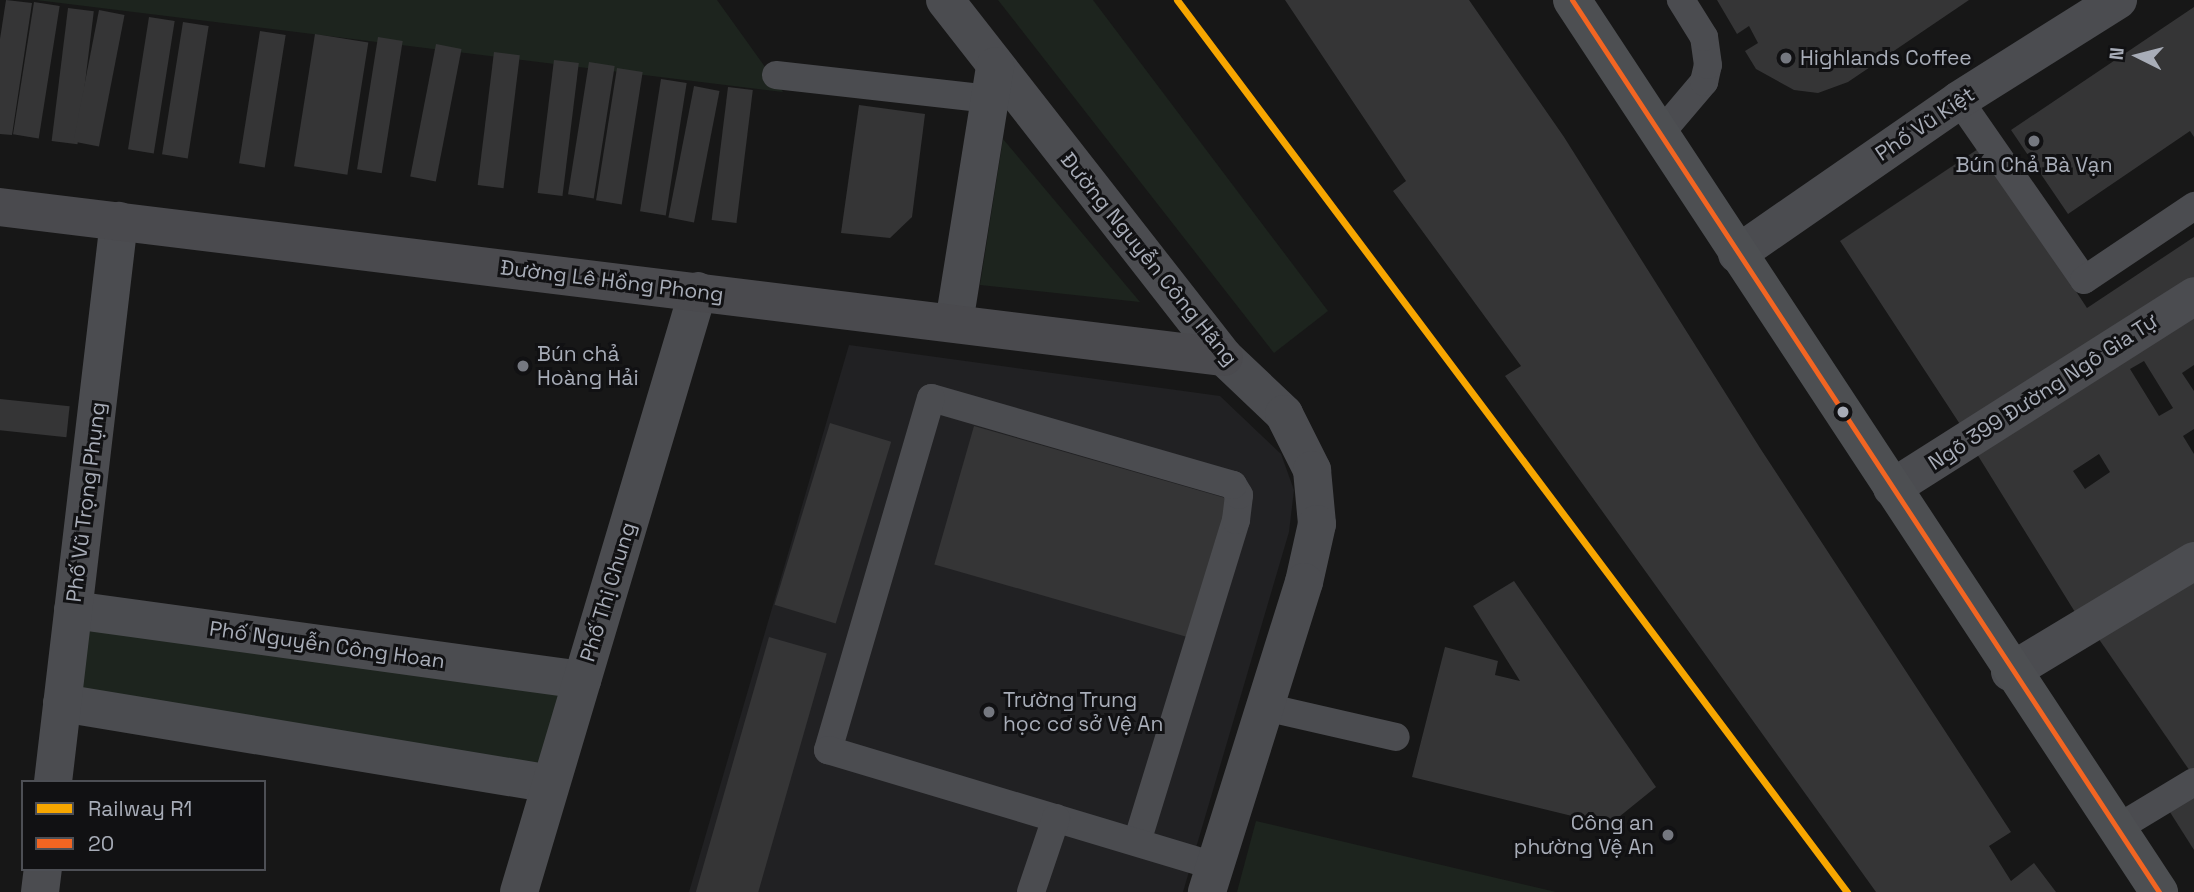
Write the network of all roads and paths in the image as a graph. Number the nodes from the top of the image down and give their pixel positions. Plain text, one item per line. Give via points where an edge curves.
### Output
1 (945, 0) edge
2 (1572, 0) edge
3 (1681, 0) edge
4 (2111, 2) edge
5 (776, 75) dead end
6 (993, 83) junction
7 (1958, 100) junction
8 (1659, 135) junction
9 (2194, 206) edge
10 (0, 207) edge
11 (119, 221) junction
12 (1737, 254) junction
13 (698, 291) junction
14 (2194, 296) edge
15 (954, 323) junction
16 (1224, 357) junction
17 (1892, 488) junction
18 (2194, 561) edge
19 (73, 610) junction
20 (2010, 672) junction
21 (582, 680) junction
22 (62, 703) junction
23 (1265, 707) junction
24 (1396, 737) dead end
25 (53, 780) edge
26 (2194, 782) edge
27 (550, 784) junction
28 (1056, 818) junction
29 (2116, 829) junction
30 (1137, 842) junction
31 (43, 871) edge
32 (1211, 879) edge
33 (40, 892) edge
34 (519, 892) edge
35 (1031, 892) edge
36 (2158, 892) edge

1 - 6 street, Đường Nguyễn Công Hãng
2 - 8 main road
3 - 8 lane via 1704,37 1708,65 1704,82
4 - 7 street, Phố Vũ Kiệt
5 - 6 lane
6 - 15 street
6 - 16 street, Đường Nguyễn Công Hãng
7 - 9 lane via 2084,280
7 - 12 street, Phố Vũ Kiệt
8 - 12 main road
10 - 11 street, Đường Lê Hồng Phong
11 - 13 street, Đường Lê Hồng Phong
11 - 19 street, Phố Vũ Trọng Phụng
12 - 17 main road
13 - 15 street, Đường Lê Hồng Phong
13 - 21 street, Phố Thị Chung
14 - 17 street, Ngõ 399 Đường Ngô Gia Tự
15 - 16 street, Đường Lê Hồng Phong
16 - 23 street, Đường Nguyễn Công Hãng via 1284,414 1312,470 1317,524
17 - 20 main road
18 - 20 street
19 - 21 street, Phố Nguyễn Công Hoan
19 - 22 street, Phố Vũ Trọng Phụng
20 - 29 main road
21 - 27 street, Phố Thị Chung
22 - 25 street, Phố Vũ Trọng Phụng
22 - 27 street
23 - 24 lane
23 - 32 street, Đường Nguyễn Công Hãng
26 - 29 lane
27 - 34 street, Phố Thị Chung
28 - 30 lane
28 - 30 lane via 828,750 931,398 1233,485 1239,495 1236,520
28 - 35 lane
29 - 36 main road
30 - 32 lane
31 - 33 street

